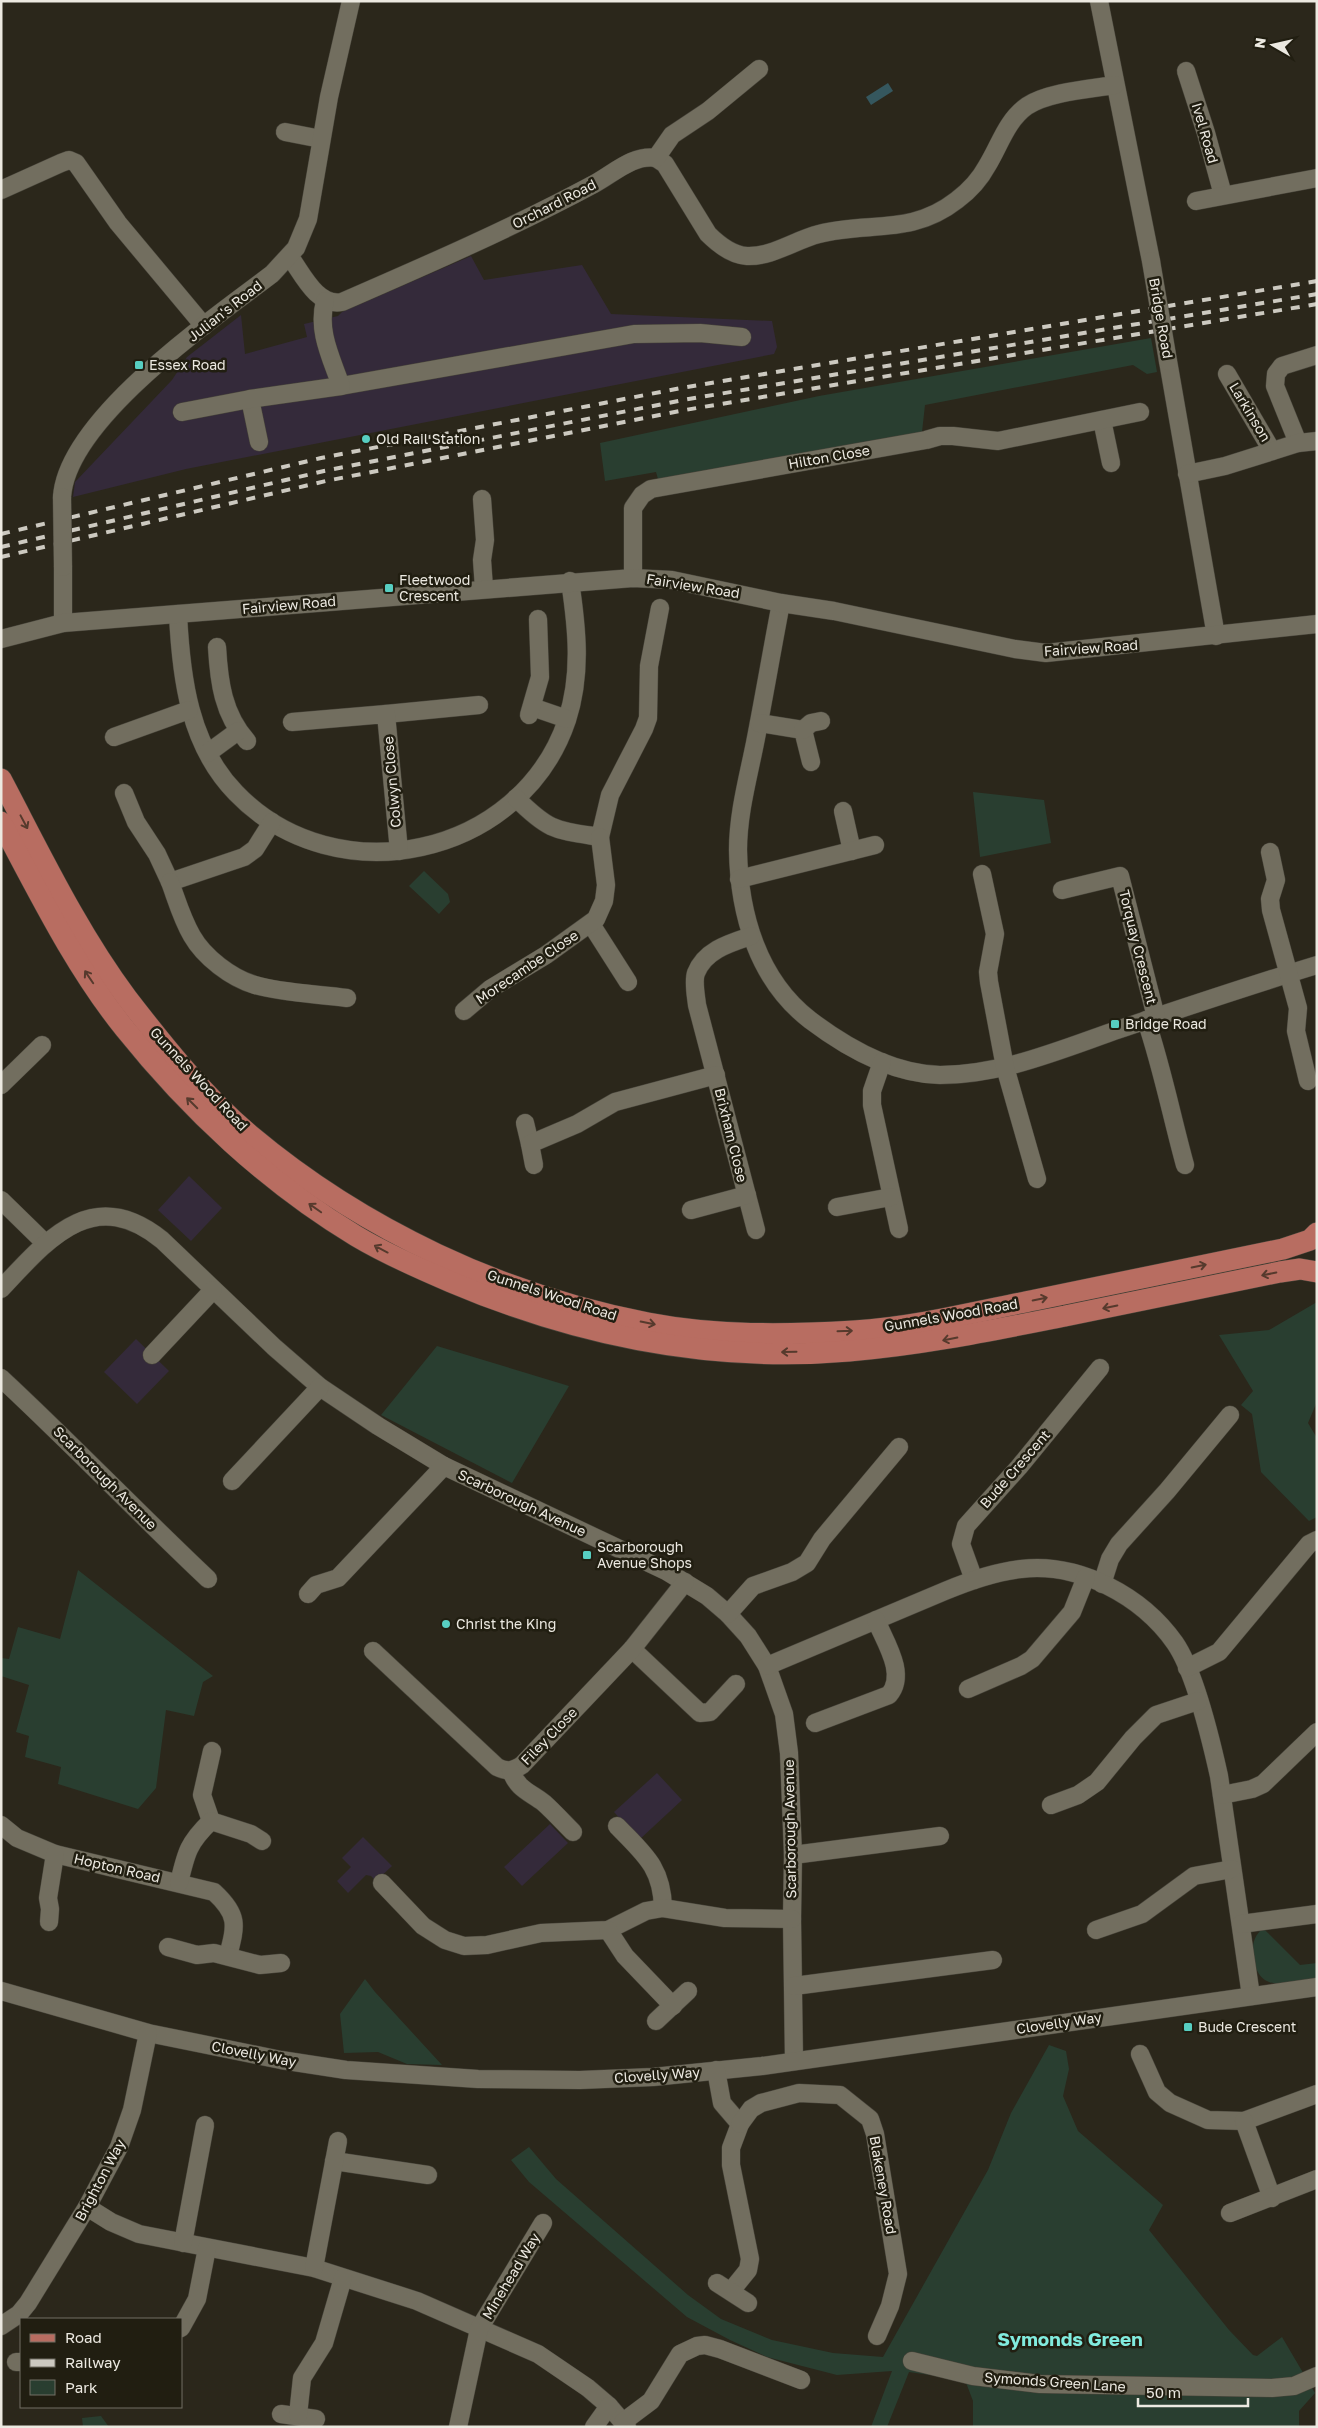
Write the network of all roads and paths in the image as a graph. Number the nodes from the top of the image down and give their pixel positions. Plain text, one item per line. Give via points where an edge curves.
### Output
1 (351, 1) edge
2 (1099, 1) edge
3 (759, 69) dead end
4 (1186, 71) dead end
5 (1115, 85) junction
6 (284, 132) dead end
7 (321, 138) junction
8 (656, 158) junction
9 (1317, 178) edge
10 (1, 190) edge
11 (1223, 195) junction
12 (1196, 201) dead end
13 (290, 256) junction
14 (325, 301) junction
15 (204, 326) junction
16 (742, 337) dead end
17 (1317, 355) edge
18 (1227, 374) dead end
19 (341, 386) junction
20 (250, 398) junction
21 (182, 412) dead end
22 (1140, 412) dead end
23 (1102, 420) junction
24 (1317, 441) edge
25 (259, 442) dead end
26 (1298, 443) junction
27 (1272, 451) junction
28 (1111, 463) dead end
29 (1187, 474) junction
30 (482, 499) dead end
31 (633, 578) junction
32 (570, 581) junction
33 (484, 588) junction
34 (781, 603) junction
35 (660, 608) dead end
36 (178, 614) junction
37 (538, 619) dead end
38 (63, 623) junction
39 (1317, 624) edge
40 (1216, 636) junction
41 (1, 639) edge
42 (217, 647) dead end
43 (480, 705) dead end
44 (189, 710) junction
45 (386, 714) junction
46 (567, 719) junction
47 (821, 721) dead end
48 (292, 722) dead end
49 (759, 723) junction
50 (803, 730) junction
51 (114, 736) dead end
52 (208, 753) junction
53 (811, 762) dead end
54 (1, 779) edge
55 (124, 793) dead end
56 (516, 798) junction
57 (842, 811) dead end
58 (1, 822) edge
59 (272, 822) junction
60 (600, 837) junction
61 (875, 845) dead end
62 (398, 851) junction
63 (852, 851) junction
64 (1270, 852) dead end
65 (982, 874) dead end
66 (739, 879) junction
67 (170, 882) junction
68 (1062, 890) dead end
69 (590, 924) junction
70 (751, 936) junction
71 (1317, 965) edge
72 (1290, 973) junction
73 (628, 982) dead end
74 (347, 998) dead end
75 (464, 1011) dead end
76 (1151, 1019) junction
77 (42, 1046) dead end
78 (882, 1062) junction
79 (1005, 1067) junction
80 (716, 1075) junction
81 (1308, 1081) dead end
82 (1, 1085) edge
83 (525, 1123) dead end
84 (530, 1144) junction
85 (534, 1165) dead end
86 (1185, 1165) dead end
87 (1037, 1179) dead end
88 (747, 1195) junction
89 (891, 1197) junction
90 (1, 1200) edge
91 (837, 1207) dead end
92 (691, 1210) dead end
93 (899, 1229) dead end
94 (756, 1230) dead end
95 (1317, 1234) edge
96 (45, 1243) junction
97 (1317, 1272) edge
98 (1, 1289) edge
99 (214, 1290) junction
100 (152, 1355) dead end
101 (1100, 1368) dead end
102 (1, 1378) edge
103 (320, 1387) junction
104 (1230, 1415) dead end
105 (899, 1447) dead end
106 (444, 1466) junction
107 (232, 1481) dead end
108 (1317, 1540) edge
109 (208, 1579) dead end
110 (974, 1580) junction
111 (1094, 1580) junction
112 (685, 1582) junction
113 (308, 1594) dead end
114 (728, 1614) junction
115 (876, 1620) junction
116 (632, 1649) junction
117 (373, 1651) dead end
118 (767, 1666) junction
119 (1187, 1668) junction
120 (736, 1684) dead end
121 (968, 1689) dead end
122 (1198, 1701) junction
123 (815, 1723) dead end
124 (1317, 1732) edge
125 (212, 1751) dead end
126 (511, 1771) junction
127 (1222, 1795) junction
128 (1050, 1805) dead end
129 (211, 1821) junction
130 (1, 1825) edge
131 (617, 1826) dead end
132 (573, 1832) dead end
133 (940, 1836) dead end
134 (262, 1841) dead end
135 (56, 1854) junction
136 (793, 1855) junction
137 (1232, 1869) junction
138 (179, 1883) junction
139 (382, 1884) dead end
140 (663, 1908) junction
141 (1317, 1914) edge
142 (792, 1919) junction
143 (49, 1922) dead end
144 (1242, 1924) junction
145 (608, 1930) junction
146 (1096, 1930) dead end
147 (168, 1947) dead end
148 (228, 1956) junction
149 (993, 1960) dead end
150 (282, 1963) dead end
151 (794, 1986) junction
152 (1317, 1987) edge
153 (1, 1990) edge
154 (688, 1991) dead end
155 (1251, 1996) junction
156 (673, 2006) junction
157 (656, 2021) dead end
158 (148, 2033) junction
159 (1140, 2054) dead end
160 (794, 2061) junction
161 (716, 2070) junction
162 (1317, 2094) edge
163 (1244, 2121) junction
164 (740, 2124) junction
165 (205, 2125) dead end
166 (338, 2141) dead end
167 (334, 2161) junction
168 (428, 2175) dead end
169 (1317, 2179) edge
170 (1272, 2198) junction
171 (87, 2207) junction
172 (1230, 2213) dead end
173 (543, 2223) dead end
174 (184, 2243) junction
175 (208, 2248) junction
176 (314, 2268) junction
177 (343, 2278) junction
178 (748, 2303) dead end
179 (21, 2316) edge
180 (1, 2326) edge
181 (182, 2326) edge
182 (479, 2329) junction
183 (877, 2336) dead end
184 (912, 2362) dead end
185 (1317, 2376) edge
186 (801, 2380) dead end
187 (609, 2406) junction
188 (316, 2419) dead end
189 (625, 2424) edge
190 (458, 2427) edge
191 (594, 2427) edge

1 - 7 street, Julian's Road
2 - 5 street, Bridge Road
3 - 8 street via 672,135
4 - 11 street, Ivel Road
5 - 8 street via 1051,96 1026,107 1007,127 987,167 974,184 938,212 902,225 818,234 765,254 746,256 716,243 665,164
5 - 29 street, Bridge Road, bridge via 1151,261
6 - 7 street
7 - 13 street, Julian's Road via 308,219 301,240
8 - 14 street, Orchard Road via 635,160 595,184 492,235 342,302
9 - 11 street
10 - 15 street via 61,162 69,160 76,163 118,223
11 - 12 street
13 - 14 street
13 - 15 street, Julian's Road via 272,274
14 - 19 street via 322,332
15 - 38 street, Julian's Road, bridge via 144,375 101,420 69,469 62,497
16 - 19 street via 700,333 634,334
17 - 26 street via 1282,366 1276,374 1274,386
18 - 27 street, Larkinson
19 - 20 street
20 - 21 street
20 - 25 street
22 - 23 street, Hilton Close
23 - 28 street
23 - 31 street, Hilton Close via 998,441 940,436 651,489 642,495 634,508
24 - 26 street, Larkinson
26 - 27 street, Larkinson
27 - 29 street, Larkinson
29 - 40 street, Bridge Road
30 - 33 street via 486,540 482,560
31 - 32 street, Fairview Road
31 - 34 street, Fairview Road via 672,580
32 - 33 street, Fairview Road
32 - 46 street via 578,650 576,686
33 - 36 street, Fairview Road
34 - 40 street, Fairview Road via 1046,653
34 - 49 street, Torquay Crescent
35 - 60 street, Morecambe Close via 649,666 648,718 610,795
36 - 38 street, Fairview Road
36 - 44 street
37 - 46 street via 540,677 530,711
38 - 41 street, Fairview Road
39 - 40 street, Fairview Road
42 - 52 street via 221,690 242,736
43 - 45 street
44 - 51 street
44 - 52 street
45 - 48 street
45 - 62 street, Colwyn Close
46 - 56 street via 546,762
47 - 50 street via 811,723
49 - 50 street
49 - 66 street, Torquay Crescent via 739,828
50 - 53 street
52 - 59 street via 236,793
54 -> 95 main road, Gunnels Wood Road via 81,928 125,995 184,1068 250,1135 324,1190 381,1225 495,1279 615,1316 669,1326 775,1334 857,1331 932,1321 1283,1249 1310,1240
55 - 67 street via 136,822
56 - 60 street via 547,825
56 - 62 street via 492,817 449,840
57 - 63 street
97 -> 58 main road, Gunnels Wood Road via 1300,1269 1280,1272 942,1341 846,1352 773,1353 674,1346 617,1337 548,1319 406,1262 356,1236 311,1205 224,1135 124,1028 86,973
59 - 62 street via 314,842 346,851
59 - 67 street via 255,849 244,857
60 - 69 street, Morecambe Close via 606,893 602,908
61 - 63 street
63 - 66 street
64 - 72 street via 1276,880 1270,899 1271,910
65 - 79 street via 995,934 989,982
66 - 70 street, Torquay Crescent
67 - 74 street via 182,919 193,938 206,954 228,971 256,985
68 - 76 street, Torquay Crescent via 1120,876
69 - 73 street, Morecambe Close
69 - 75 street, Morecambe Close via 490,989
70 - 78 street, Torquay Crescent via 767,971 789,1002 855,1051
70 - 80 street, Brixham Close via 726,943 706,957 696,974 696,1005
71 - 72 street, Torquay Crescent
72 - 76 street, Torquay Crescent
72 - 81 street via 1298,1008 1296,1031
76 - 79 street, Torquay Crescent
76 - 86 street, Torquay Crescent
77 - 82 street
78 - 79 street, Torquay Crescent via 938,1075
78 - 89 street via 872,1091 872,1106
79 - 87 street
80 - 84 street, Brixham Close via 615,1102 577,1124
80 - 88 street, Brixham Close
83 - 84 street
84 - 85 street
88 - 92 street, Brixham Close
88 - 94 street, Brixham Close
89 - 91 street
89 - 93 street
90 - 96 street
96 - 98 street, Scarborough Avenue
96 - 99 street, Scarborough Avenue via 67,1226 89,1218 112,1216 133,1221 162,1240
99 - 100 street
99 - 103 street, Scarborough Avenue
101 - 110 street, Bude Crescent via 1020,1467 966,1526 961,1544
102 - 109 street, Scarborough Avenue
103 - 106 street, Scarborough Avenue
103 - 107 street
104 - 111 street via 1119,1544
105 - 114 street via 822,1539 807,1563 753,1586
106 - 112 street, Scarborough Avenue
106 - 113 street, Scarborough Avenue via 338,1578 316,1585
108 - 119 street via 1309,1544 1219,1652
110 - 111 street via 1022,1568 1050,1569
110 - 115 street
111 - 119 street via 1135,1602 1157,1622 1175,1644
111 - 121 street via 1032,1659
112 - 114 street, Scarborough Avenue
112 - 116 street, Filey Close
114 - 118 street, Scarborough Avenue via 748,1636
115 - 118 street
115 - 123 street via 897,1674 896,1687 889,1695
116 - 120 street via 700,1713 710,1712
116 - 126 street, Filey Close via 522,1765
117 - 126 street, Filey Close via 497,1767
118 - 136 street, Scarborough Avenue via 784,1714 789,1753
119 - 122 street
122 - 127 street via 1214,1751
122 - 128 street via 1156,1715 1097,1782 1078,1795
124 - 127 street via 1263,1784
125 - 129 street via 202,1795
126 - 132 street via 515,1782
127 - 137 street
129 - 134 street via 251,1834
129 - 138 street, Hopton Road via 193,1839
130 - 135 street, Hopton Road via 25,1842
131 - 140 street via 657,1871
133 - 136 street
135 - 138 street, Hopton Road
135 - 143 street, Hopton Road via 48,1898
136 - 142 street, Scarborough Avenue
137 - 144 street
137 - 146 street via 1194,1876 1142,1914
138 - 148 street, Hopton Road via 214,1892 232,1912 235,1926
139 - 145 street via 423,1926 464,1946 487,1945 541,1933
140 - 142 street via 725,1918
140 - 145 street via 646,1911
141 - 144 street
142 - 151 street, Scarborough Avenue
144 - 155 street
145 - 156 street via 625,1956
147 - 148 street via 197,1954
148 - 150 street via 260,1965
149 - 151 street
151 - 160 street, Scarborough Avenue
152 - 155 street, Clovelly Way
153 - 158 street, Clovelly Way
154 - 156 street
155 - 160 street, Clovelly Way
156 - 157 street
158 - 161 street, Clovelly Way via 346,2070 478,2079 580,2080
158 - 171 street, Brighton Way via 126,2128 110,2168
159 - 163 street via 1157,2092 1170,2103 1208,2120
160 - 161 street, Clovelly Way
161 - 164 street via 722,2103
162 - 163 street
163 - 170 street
164 - 178 street, Blakeney Road via 731,2148 731,2165 750,2259 748,2270 724,2287
164 - 183 street, Blakeney Road via 751,2109 761,2103 800,2093 840,2095 870,2119 898,2274 890,2306
165 - 174 street
166 - 167 street
167 - 168 street
167 - 176 street
169 - 170 street
170 - 172 street
171 - 174 street, Minehead Way via 125,2230
171 - 179 street, Brighton Way
173 - 182 street, Minehead Way
174 - 175 street, Minehead Way
175 - 176 street, Minehead Way
175 - 181 street via 197,2299
176 - 177 street, Minehead Way
177 - 182 street, Minehead Way via 417,2300
177 - 188 street via 324,2343 302,2378 290,2415
179 - 180 street, Brighton Way
182 - 187 street, Minehead Way via 538,2354
182 - 190 street, Minehead Way
184 - 185 street, Symonds Green Lane via 973,2376 1040,2384 1272,2388 1294,2386
186 - 189 street, Minehead Way via 720,2349 698,2346 680,2354 651,2401
187 - 189 street, Minehead Way
187 - 191 street

